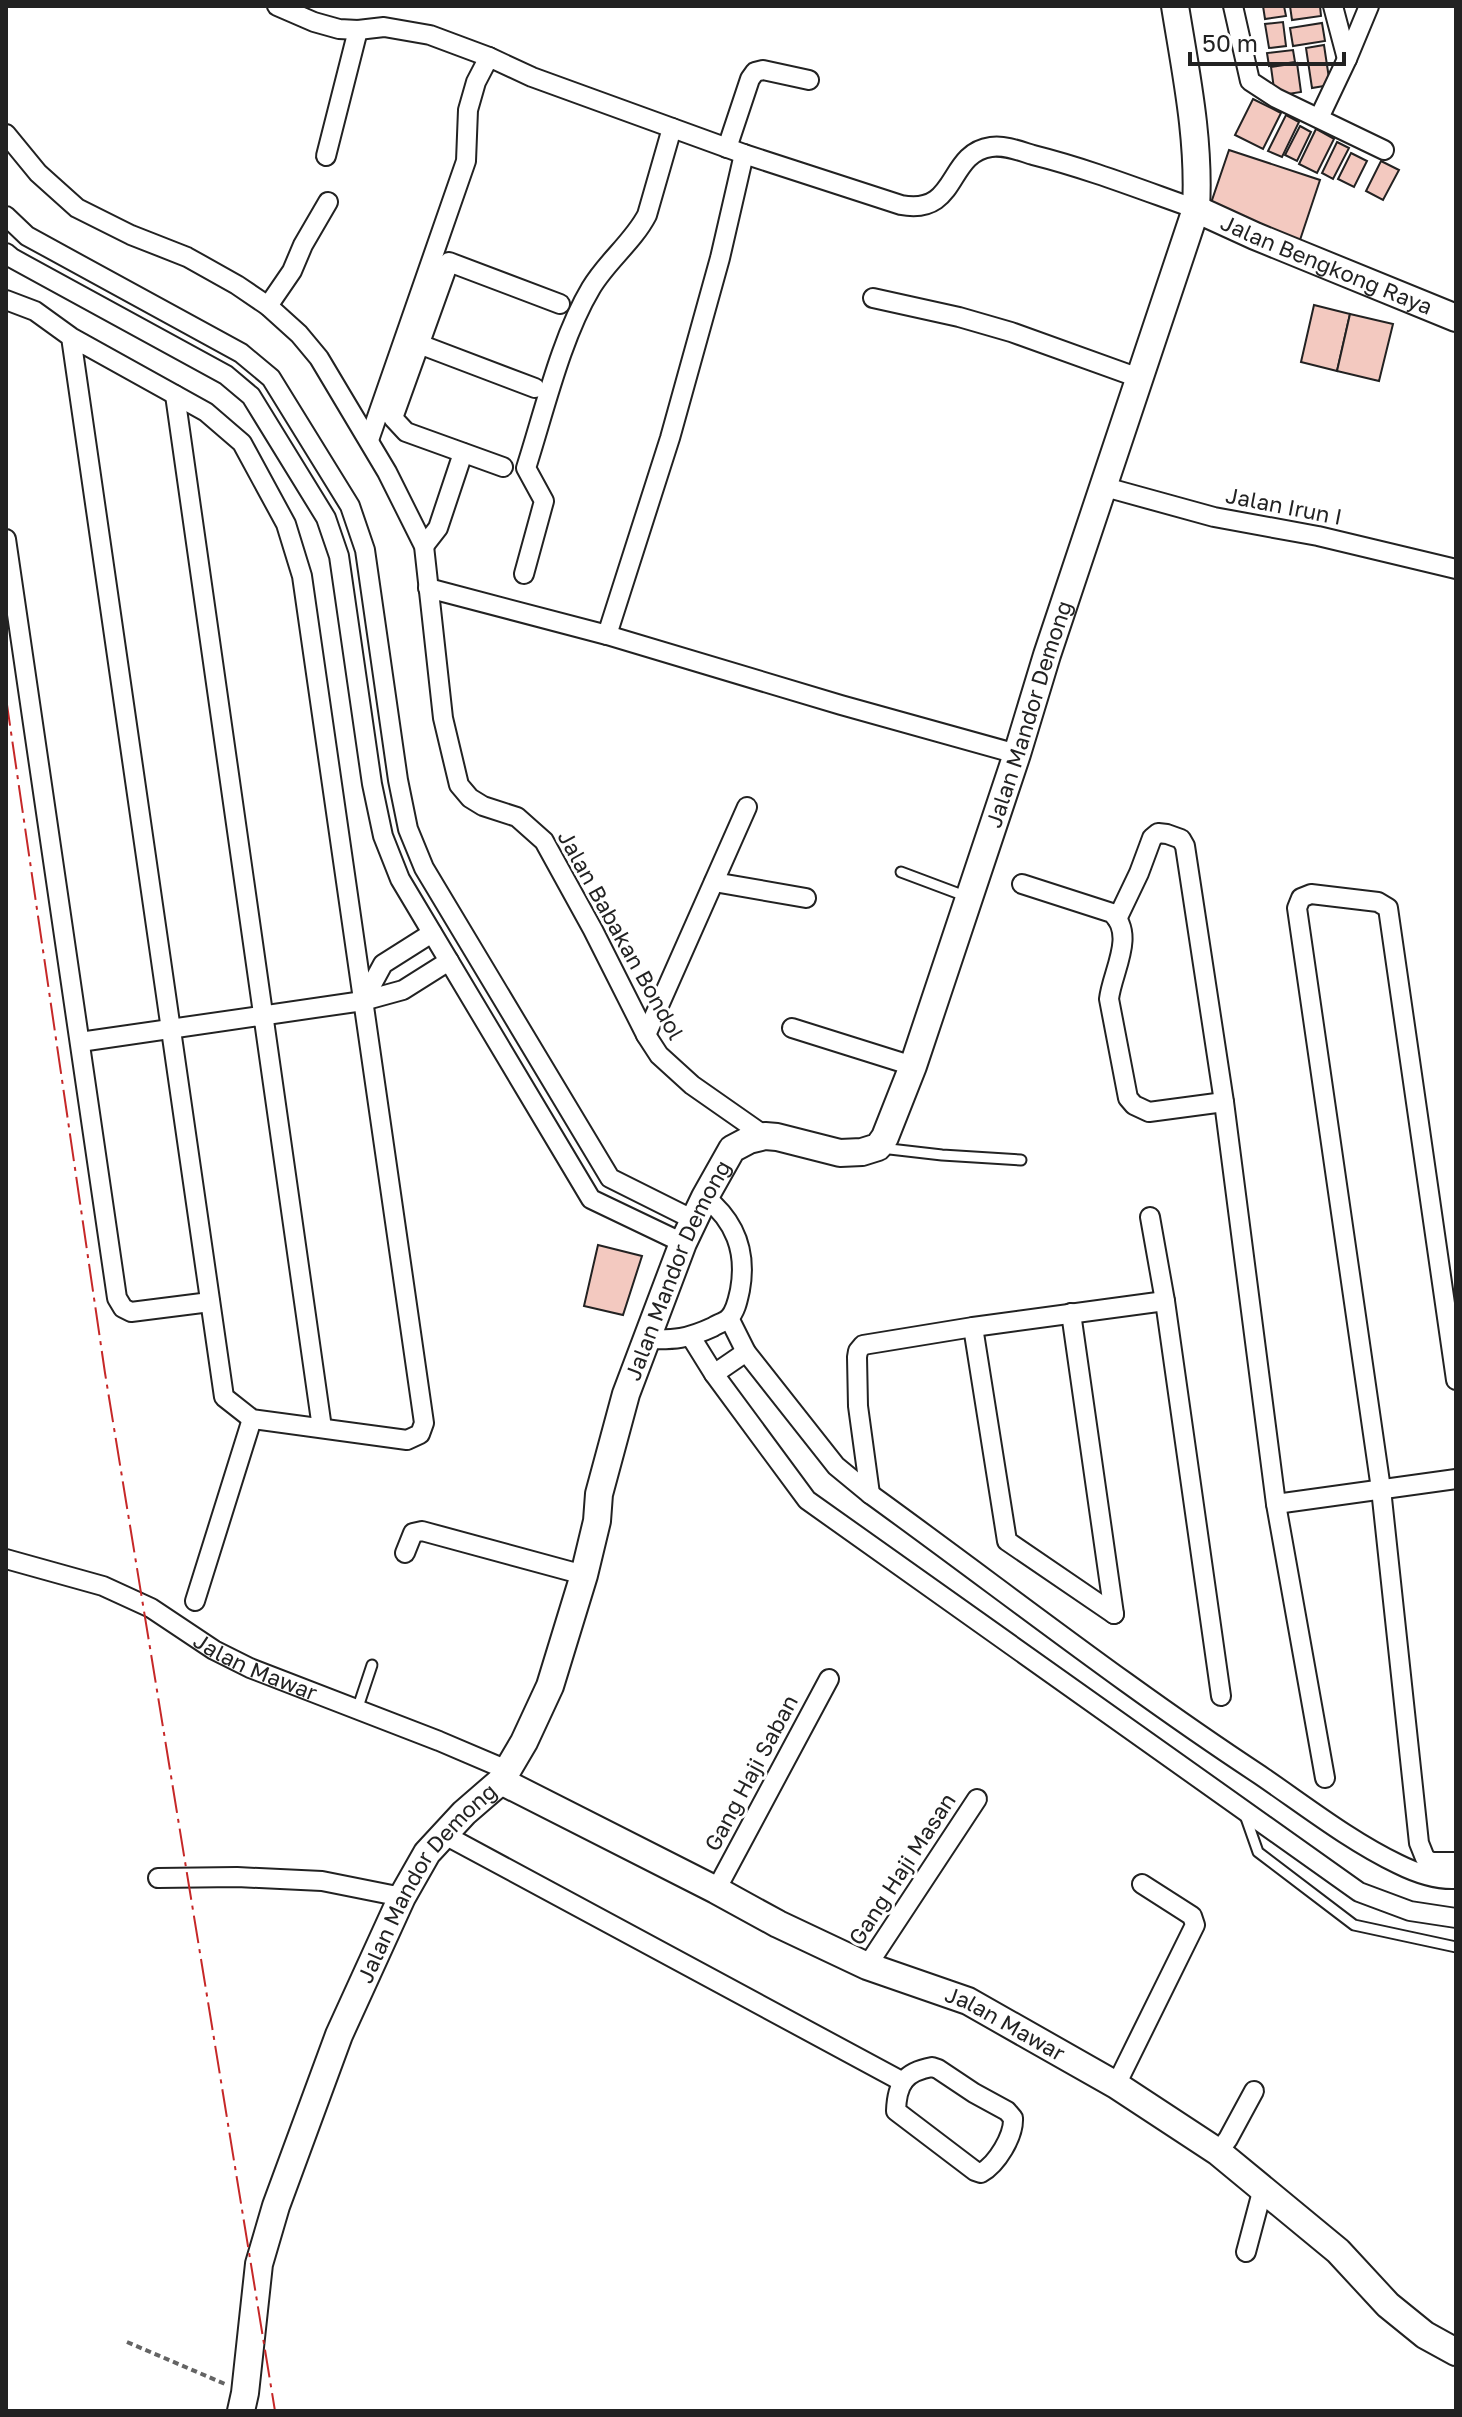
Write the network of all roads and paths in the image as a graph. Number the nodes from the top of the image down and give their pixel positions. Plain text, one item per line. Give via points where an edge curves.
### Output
1 (277, 6) edge
2 (1175, 6) edge
3 (1233, 6) edge
4 (1333, 6) edge
5 (1369, 6) edge
6 (358, 30) junction
7 (489, 57) junction
8 (1347, 59) junction
9 (809, 80) dead end
10 (1319, 118) junction
11 (672, 128) junction
12 (6, 134) edge
13 (1384, 150) dead end
14 (735, 151) junction
15 (326, 156) dead end
16 (328, 202) dead end
17 (1196, 209) junction
18 (6, 216) edge
19 (6, 253) edge
20 (873, 298) dead end
21 (6, 300) edge
22 (560, 304) dead end
23 (268, 306) junction
24 (1456, 318) edge
25 (71, 337) junction
26 (224, 344) junction
27 (419, 344) junction
28 (211, 367) junction
29 (1139, 378) junction
30 (535, 388) dead end
31 (175, 395) junction
32 (369, 440) junction
33 (463, 453) junction
34 (503, 467) dead end
35 (1105, 487) junction
36 (6, 539) edge
37 (424, 546) junction
38 (1456, 569) edge
39 (524, 574) dead end
40 (428, 588) junction
41 (607, 635) junction
42 (379, 650) junction
43 (353, 654) junction
44 (1017, 754) junction
45 (747, 807) dead end
46 (901, 872) dead end
47 (714, 882) junction
48 (1022, 884) dead end
49 (968, 897) junction
50 (806, 898) dead end
51 (1117, 919) junction
52 (432, 933) junction
53 (449, 961) junction
54 (363, 1001) junction
55 (263, 1016) junction
56 (792, 1028) dead end
57 (171, 1029) junction
58 (646, 1035) junction
59 (80, 1042) junction
60 (913, 1066) junction
61 (1224, 1102) junction
62 (765, 1136) junction
63 (878, 1147) junction
64 (1021, 1160) dead end
65 (1150, 1217) dead end
66 (694, 1220) junction
67 (1165, 1301) junction
68 (210, 1302) junction
69 (1071, 1313) junction
70 (729, 1318) junction
71 (973, 1327) junction
72 (691, 1337) junction
73 (647, 1339) junction
74 (746, 1352) junction
75 (714, 1374) junction
76 (1456, 1380) edge
77 (252, 1419) junction
78 (322, 1428) junction
79 (1456, 1479) edge
80 (1381, 1489) junction
81 (870, 1494) junction
82 (1276, 1504) junction
83 (405, 1553) dead end
84 (6, 1559) edge
85 (584, 1575) junction
86 (195, 1601) dead end
87 (372, 1665) dead end
88 (829, 1679) dead end
89 (1221, 1696) dead end
90 (357, 1710) junction
91 (504, 1776) junction
92 (1325, 1778) dead end
93 (977, 1799) dead end
94 (1243, 1809) junction
95 (443, 1834) junction
96 (1456, 1862) edge
97 (158, 1878) dead end
98 (1456, 1879) edge
99 (1142, 1884) dead end
100 (716, 1890) junction
101 (402, 1897) junction
102 (1456, 1918) edge
103 (1456, 1947) edge
104 (867, 1966) junction
105 (903, 2082) junction
106 (1116, 2085) junction
107 (1254, 2091) dead end
108 (1218, 2152) junction
109 (1263, 2188) junction
110 (1246, 2252) dead end
111 (127, 2342) dead end
112 (1456, 2352) edge
113 (243, 2402) edge

1 - 6 street via 314,22
2 - 17 main road, Jalan Mandor Demong via 1194,122
3 - 10 street via 1250,81
4 - 8 street
5 - 8 street
6 - 7 street via 397,28
6 - 15 street
7 - 11 street
7 - 32 street via 468,110 466,161
8 - 10 street
9 - 14 street via 755,72
10 - 13 street
11 - 14 street
11 - 39 street via 647,215 591,288 568,337 526,468 544,501
12 - 23 street, Jalan Babakan Bondol via 77,208 187,257
14 - 17 street via 917,208 941,197 977,151 1003,147
14 - 41 street via 720,258
16 - 23 street
17 - 24 main road, Jalan Bengkong Raya
17 - 29 main road, Jalan Mandor Demong
18 - 26 street via 27,236
19 - 28 street
20 - 29 street via 1011,332
21 - 25 street via 35,311
22 - 27 street via 449,262
23 - 32 street, Jalan Babakan Bondol via 319,358
25 - 31 street
25 - 57 street
26 - 28 street
26 - 42 street via 271,378 350,506 365,550
27 - 30 street
27 - 33 street via 393,418 406,432
28 - 43 street via 251,396 326,518 339,556
29 - 35 main road, Jalan Mandor Demong
31 - 54 street via 206,412 242,443 286,524 302,576
31 - 55 street
32 - 37 street, Jalan Babakan Bondol
33 - 34 street
33 - 37 street via 438,528
35 - 38 street, Jalan Irun I via 1214,517
35 - 44 main road, Jalan Mandor Demong
36 - 59 street
37 - 40 street, Jalan Babakan Bondol
40 - 41 street
40 - 58 street, Jalan Babakan Bondol via 443,718 459,785 483,806 517,817 544,841
41 - 44 street
42 - 43 street
42 - 66 street via 408,829 424,868 610,1178
43 - 52 street via 383,836 400,879
44 - 49 main road, Jalan Mandor Demong
45 - 47 street
46 - 49 lane
47 - 50 street
47 - 58 street
48 - 51 street
49 - 60 main road, Jalan Mandor Demong
51 - 61 street via 1123,943 1109,999 1128,1098 1149,1112
51 - 61 street via 1152,838 1158,833 1181,839
52 - 53 street
52 - 54 street via 383,964
53 - 54 street via 403,990
53 - 66 street via 591,1199
54 - 55 street
54 - 78 street via 424,1423 420,1434 407,1440
55 - 57 street
55 - 78 street
56 - 60 street
57 - 59 street
57 - 68 street
58 - 62 street, Jalan Babakan Bondol via 685,1079
59 - 68 street via 117,1298 131,1312
60 - 63 main road, Jalan Mandor Demong
61 - 82 street
62 - 63 main road via 840,1153
62 - 66 main road, Jalan Mandor Demong via 732,1149
63 - 64 lane
65 - 67 street
66 - 70 street via 722,1211 733,1230 742,1279
66 - 73 main road, Jalan Mandor Demong
67 - 69 street
67 - 89 street
68 - 77 street via 224,1397
69 - 71 street
69 - 71 street via 1114,1614 1007,1541
70 - 72 street
70 - 74 street
71 - 81 street via 863,1345 858,1351 858,1406
72 - 73 street
72 - 75 street
73 - 85 main road, Jalan Mandor Demong via 599,1494
74 - 75 street
74 - 81 street via 836,1466
75 - 94 street via 807,1500
76 - 80 street via 1388,908 1378,902 1311,894 1301,898 1297,908
77 - 78 street
77 - 86 street
79 - 80 street
80 - 82 street
80 - 96 street via 1419,1843 1431,1862
81 - 98 street via 1198,1734 1331,1823 1395,1863
82 - 92 street
83 - 85 street via 413,1533 422,1531
84 - 90 street, Jalan Mawar via 132,1598 250,1668
85 - 91 main road, Jalan Mandor Demong via 550,1686
87 - 90 lane
88 - 100 street, Gang Haji Saban
90 - 91 street, Jalan Mawar via 439,1741
91 - 95 main road, Jalan Mandor Demong
91 - 100 main road, Jalan Mawar
93 - 104 street, Gang Haji Masan
94 - 102 street via 1359,1892 1410,1911
94 - 103 lane via 1258,1852 1354,1925
95 - 101 main road, Jalan Mandor Demong
95 - 105 street
97 - 101 street via 322,1881
99 - 106 street via 1192,1916 1195,1925
100 - 104 main road, Jalan Mawar
101 - 113 main road, Jalan Mandor Demong via 339,2035 276,2206 259,2264
104 - 106 main road, Jalan Mawar via 968,2001
105 - 105 street via 899,2115 975,2171 987,2170 1013,2124 1007,2111 938,2069 915,2070
106 - 108 main road, Jalan Mawar
107 - 108 street
108 - 109 main road, Jalan Mawar
109 - 110 street
109 - 112 main road, Jalan Mawar via 1338,2251 1388,2305
111 - 113 path

